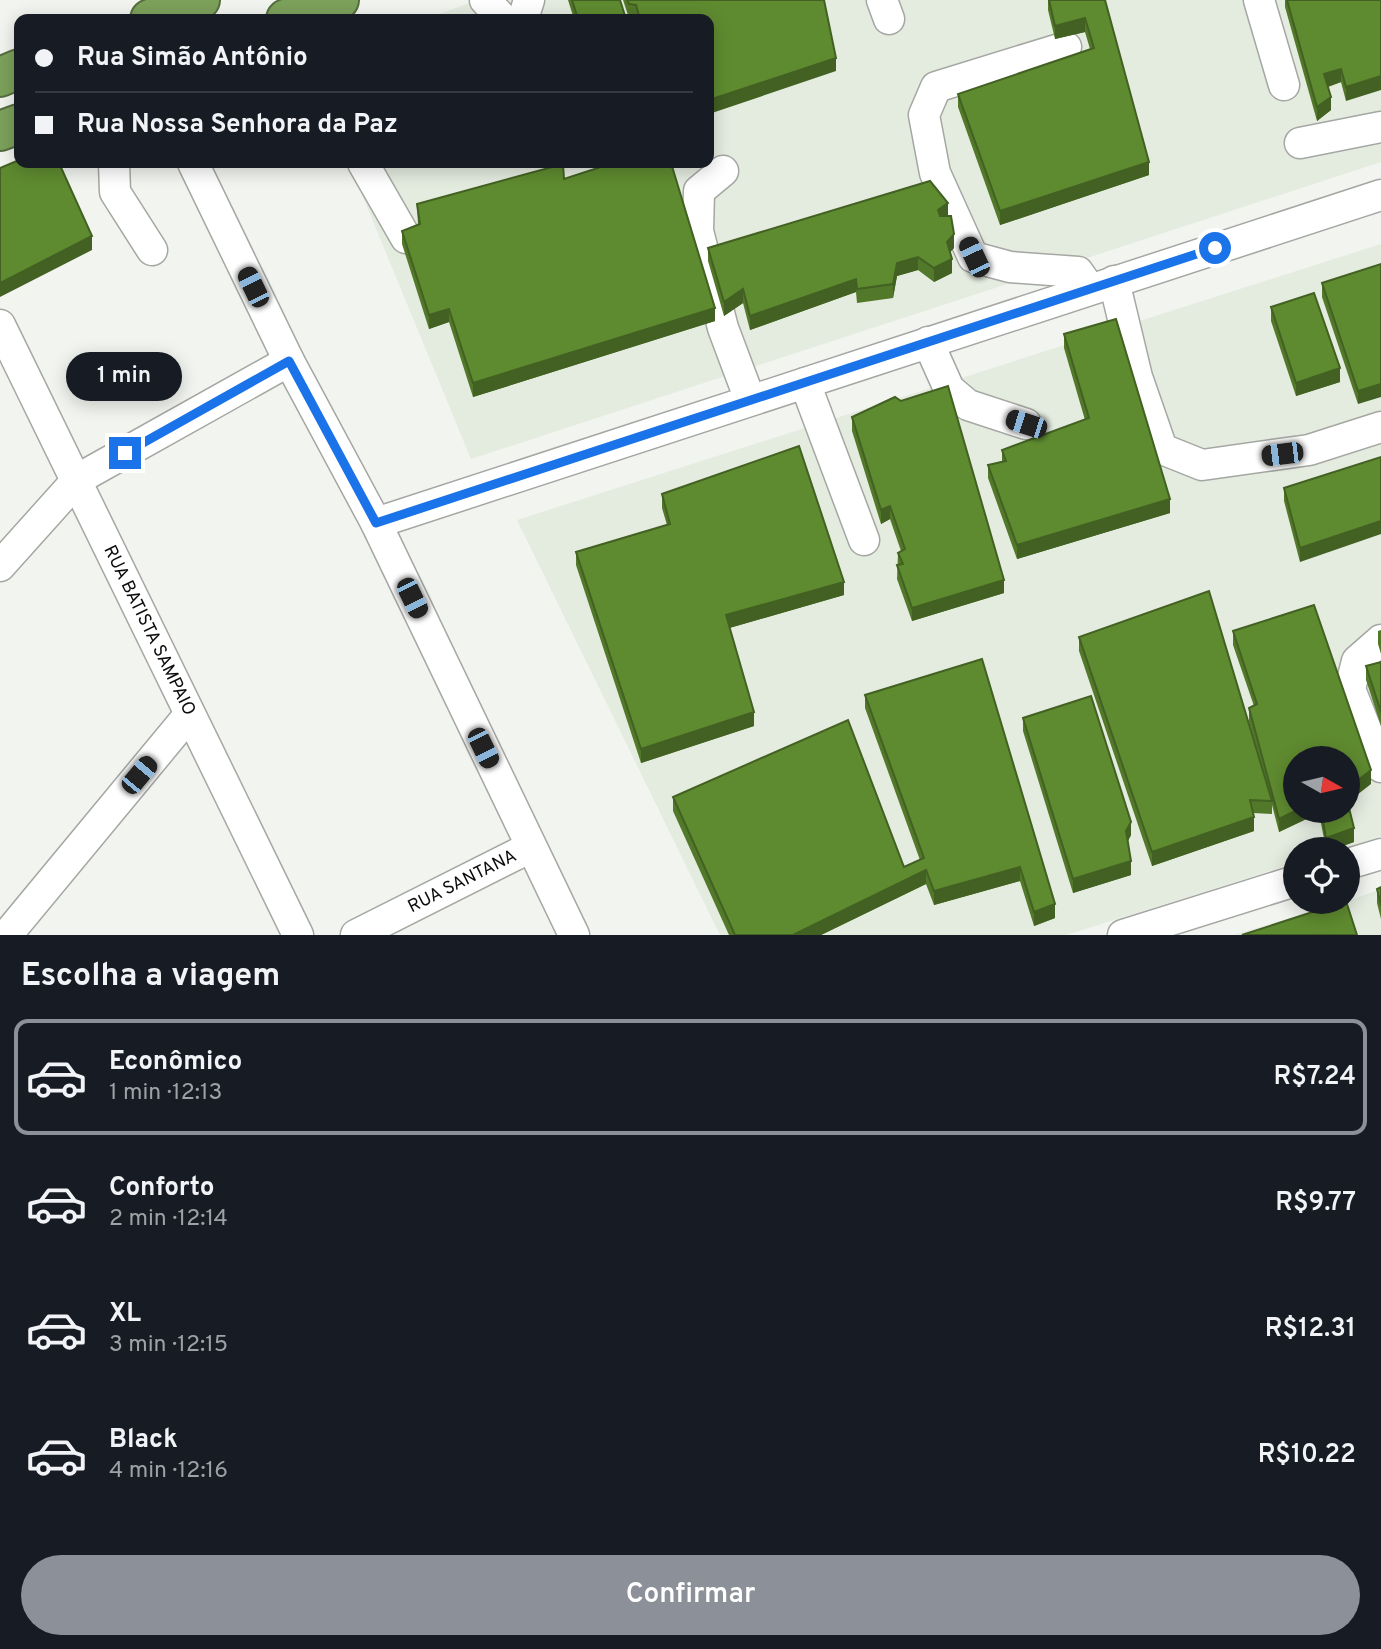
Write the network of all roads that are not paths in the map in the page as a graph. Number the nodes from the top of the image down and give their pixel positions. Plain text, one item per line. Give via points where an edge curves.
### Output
1 (200, 0) edge
2 (339, 0) edge
3 (485, 0) edge
4 (1259, 0) edge
5 (163, 14) edge
6 (302, 14) edge
7 (498, 14) edge
8 (1066, 47) dead end
9 (1284, 85) dead end
10 (1381, 127) edge
11 (1300, 143) dead end
12 (114, 168) edge
13 (195, 168) edge
14 (366, 168) edge
15 (723, 172) dead end
16 (1381, 195) edge
17 (406, 238) edge
18 (152, 250) dead end
19 (1102, 285) junction
20 (0, 325) edge
21 (928, 342) junction
22 (289, 361) junction
23 (805, 383) junction
24 (750, 400) junction
25 (1026, 424) dead end
26 (1381, 427) edge
27 (78, 479) junction
28 (376, 523) junction
29 (864, 540) dead end
30 (0, 566) edge
31 (1381, 640) edge
32 (189, 715) junction
33 (1381, 767) edge
34 (531, 848) junction
35 (1381, 854) edge
36 (1360, 860) edge
37 (1283, 885) edge
38 (7, 935) edge
39 (298, 935) edge
40 (356, 935) edge
41 (574, 935) edge
42 (1123, 935) edge

1 - 5 highway
2 - 6 highway
3 - 7 street
4 - 9 street
8 - 19 street via 936,87 924,115 935,173 974,257 1010,267 1078,272
10 - 11 street
12 - 18 street via 115,192
13 - 22 street
14 - 17 street
15 - 24 street via 699,191 698,231 723,328
16 - 19 street
19 - 21 street
19 - 26 street via 1162,449 1202,465 1309,450
20 - 27 street, RUA BATISTA SAMPAIO
21 - 23 street
21 - 25 street via 949,388 968,405
22 - 27 street
22 - 28 street
23 - 24 street
23 - 29 street
24 - 28 street
27 - 30 street
27 - 32 street, RUA BATISTA SAMPAIO
28 - 34 street
31 - 33 street via 1357,661 1350,689
32 - 38 street
32 - 39 street, RUA BATISTA SAMPAIO
34 - 40 street, RUA SANTANA
34 - 41 street
35 - 36 street
37 - 42 street

